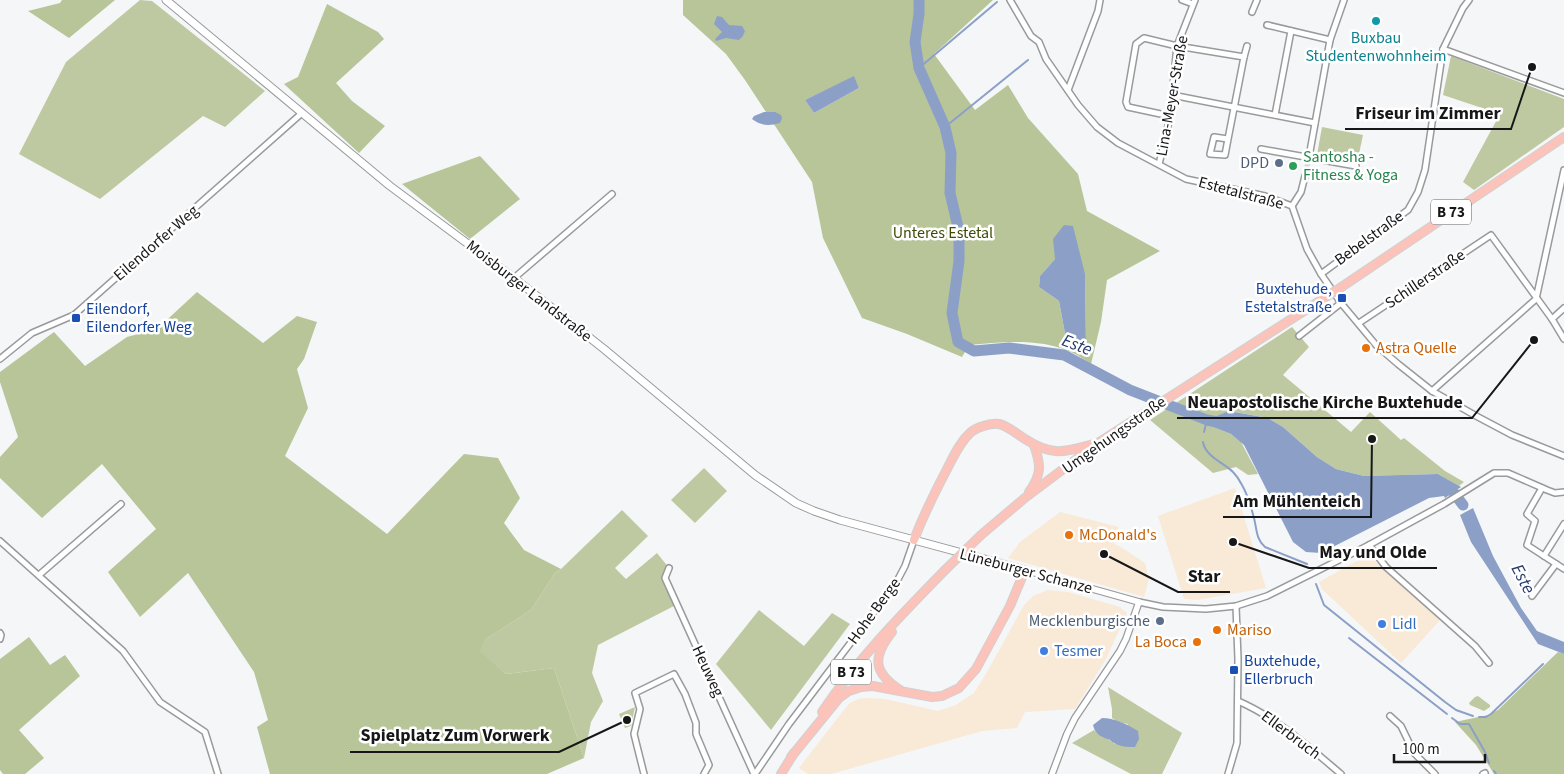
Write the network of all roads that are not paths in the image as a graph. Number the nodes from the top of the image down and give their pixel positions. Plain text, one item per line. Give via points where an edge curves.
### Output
1 (166, 0) edge
2 (1010, 0) edge
3 (1100, 0) edge
4 (1182, 0) edge
5 (1257, 0) edge
6 (1344, 0) edge
7 (1469, 0) edge
8 (1194, 2) edge
9 (1252, 12) dead end
10 (1267, 25) dead end
11 (1292, 31) junction
12 (1330, 40) junction
13 (1177, 46) junction
14 (1247, 46) dead end
15 (1444, 50) junction
16 (1244, 57) junction
17 (1068, 90) junction
18 (1564, 93) edge
19 (1172, 95) junction
20 (1234, 108) junction
21 (302, 113) junction
22 (1275, 115) junction
23 (1170, 116) junction
24 (1314, 123) junction
25 (1564, 137) edge
26 (1228, 139) junction
27 (1261, 149) dead end
28 (1309, 158) junction
29 (1159, 164) junction
30 (1356, 166) dead end
31 (1564, 170) edge
32 (1305, 176) tunnel mouth
33 (612, 194) dead end
34 (1292, 206) junction
35 (1321, 274) junction
36 (514, 278) junction
37 (1536, 299) junction
38 (1341, 303) junction
39 (1564, 308) edge
40 (1552, 319) junction
41 (1359, 323) junction
42 (1299, 336) dead end
43 (1564, 339) edge
44 (0, 359) edge
45 (1432, 391) junction
46 (1098, 443) junction
47 (1034, 445) junction
48 (1564, 456) edge
49 (1542, 488) junction
50 (1564, 492) edge
51 (1026, 497) junction
52 (121, 504) dead end
53 (1564, 524) edge
54 (0, 540) edge
55 (914, 540) junction
56 (1369, 545) junction
57 (1544, 556) junction
58 (1556, 564) junction
59 (669, 568) dead end
60 (1564, 569) edge
61 (1025, 570) junction
62 (39, 575) junction
63 (920, 595) junction
64 (1532, 596) dead end
65 (1139, 602) junction
66 (1236, 606) junction
67 (0, 633) edge
68 (0, 639) edge
69 (1489, 663) dead end
70 (902, 691) junction
71 (1238, 700) junction
72 (1390, 716) dead end
73 (791, 757) junction
74 (218, 774) edge
75 (644, 774) edge
76 (704, 774) edge
77 (754, 774) edge
78 (781, 774) edge
79 (1052, 774) edge
80 (1228, 774) edge
81 (1341, 774) edge
82 (1435, 774) edge

1 - 21 main road, Moisburger Landstraße
2 - 17 street, Estetalstraße
3 - 17 street
4 - 8 street
5 - 9 street
6 - 12 street
7 - 15 street, Bebelstraße
8 - 13 street, Lina-Meyer-Straße
10 - 11 street
11 - 12 street
11 - 22 street
12 - 24 street
13 - 16 street
13 - 19 street, Lina-Meyer-Straße
13 - 23 street via 1144,38 1136,44 1126,102 1128,107
14 - 16 street
15 - 18 street
15 - 35 street, Bebelstraße via 1425,170 1418,192 1408,210
16 - 20 street
17 - 29 street, Estetalstraße via 1096,127 1118,143
19 - 20 street
19 - 23 street, Lina-Meyer-Straße
20 - 22 street
20 - 26 street
21 - 36 main road, Moisburger Landstraße via 390,186
21 - 44 street, Eilendorfer Weg via 74,315 32,333
22 - 24 street
23 - 29 street, Lina-Meyer-Straße
24 - 28 street
25 - 46 main road, Umgehungsstraße / B 73, bridge via 1340,288
26 - 26 street via 1225,155 1210,154 1214,138
27 - 28 street
28 - 30 street
29 - 34 street, Estetalstraße via 1186,179 1265,196
31 - 37 street
32 - 34 street via 1301,192
33 - 36 street
34 - 35 street, Estetalstraße via 1307,249
35 - 38 street, Estetalstraße
36 - 55 main road, Moisburger Landstraße via 782,494 823,514
37 - 40 street
37 - 41 street, Schillerstraße via 1491,235
37 - 45 street
38 - 41 street, Estetalstraße
38 - 42 street
39 - 40 street
40 - 43 street
41 - 45 street, Estetalstraße via 1376,345
45 - 48 street, Estetalstraße via 1512,435
46 - 47 main road via 1066,452 1053,452
46 - 51 main road, Umgehungsstraße / B 73
47 - 51 main road via 1040,462 1039,474
47 - 55 main road via 998,424 972,431 958,448
49 - 50 street
49 - 56 street, Lüneburger Schanze via 1508,473 1494,473 1449,502
49 - 57 street via 1527,514 1534,521 1527,545
51 - 63 main road, Umgehungsstraße / B 73, bridge
52 - 62 street
53 - 57 street
54 - 62 street
55 - 61 main road, Lüneburger Schanze
55 - 77 street, Hohe Berge via 896,583
56 - 66 street, Lüneburger Schanze via 1267,596
56 - 69 street via 1386,567 1477,648
57 - 58 street
58 - 60 street
58 - 64 street
59 - 77 street, Heuweg via 665,578
61 - 65 street, Lüneburger Schanze
61 - 70 main road via 1010,606 966,681 942,696
62 - 74 street via 123,651 160,702 205,732
63 - 70 main road via 886,639 879,657 884,678
63 - 73 main road, Umgehungsstraße / B 73 via 849,675
65 - 66 street, Lüneburger Schanze via 1206,609
65 - 79 street via 1120,651 1075,718
66 - 71 street
67 - 68 street
70 - 73 main road via 869,686 849,691 839,698
71 - 80 street via 1237,743
71 - 81 street, Ellerbruch via 1292,733
72 - 82 street via 1401,726 1414,753
73 - 78 main road, Umgehungsstraße / B 73
75 - 76 street via 634,734 640,709 635,693 674,674 696,723 696,734 708,765

